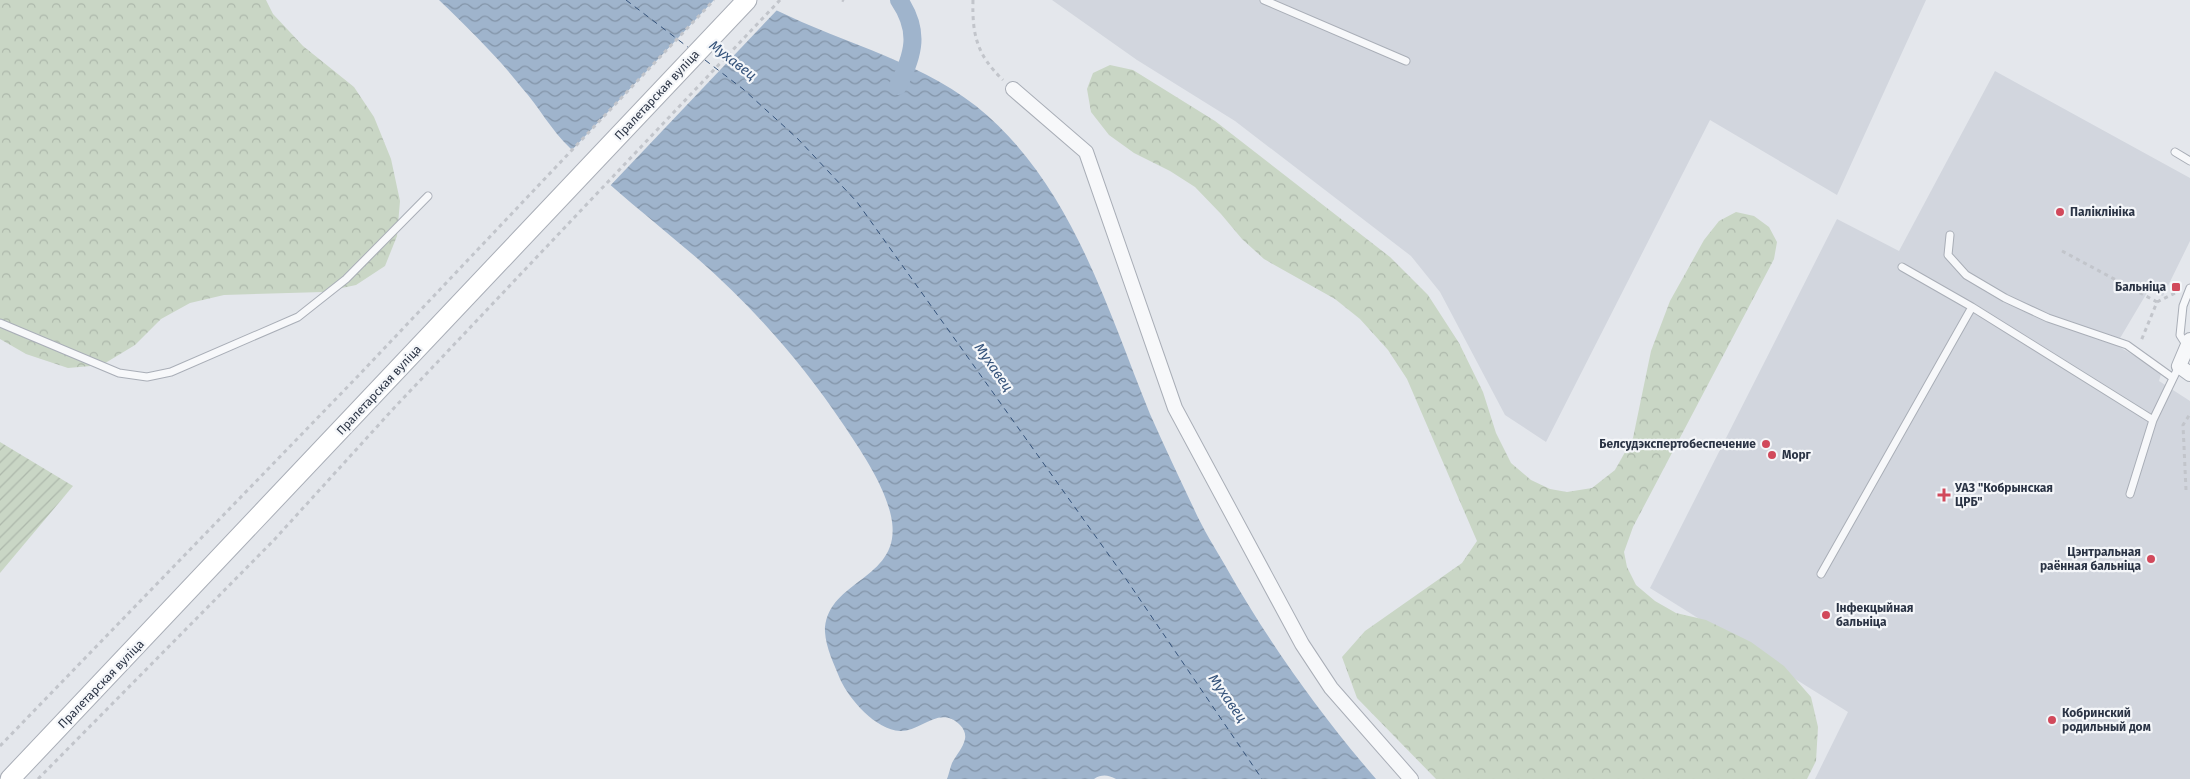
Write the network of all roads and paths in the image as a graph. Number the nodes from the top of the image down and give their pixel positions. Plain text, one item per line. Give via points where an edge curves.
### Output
1 (714, 0) edge
2 (748, 0) edge
3 (780, 0) edge
4 (973, 0) edge
5 (1264, 0) edge
6 (1406, 61) dead end
7 (1013, 89) joint
8 (2174, 152) dead end
9 (2190, 161) edge
10 (428, 196) dead end
11 (1950, 235) dead end
12 (2062, 251) dead end
13 (1902, 267) dead end
14 (2190, 288) edge
15 (1972, 307) junction
16 (0, 323) edge
17 (2189, 345) edge
18 (2139, 346) dead end
19 (2181, 373) edge
20 (2190, 414) edge
21 (2153, 420) junction
22 (2186, 490) dead end
23 (2130, 494) dead end
24 (1820, 574) dead end
25 (0, 746) edge
26 (10, 779) edge
27 (38, 779) edge
28 (1411, 779) edge

1 - 25 path via 360,375
2 - 26 main road, Пралетарская вуліца
3 - 27 path via 394,408 274,540
4 - 7 path via 975,36 986,64
5 - 6 lane
7 - 28 street via 1086,152 1175,408 1302,644 1330,688
8 - 9 lane
10 - 16 lane via 346,279 298,317 171,372 147,377 119,373
11 - 19 lane via 1948,255 1966,275 2004,298 2048,318 2127,345
12 - 18 path via 2156,302
13 - 15 lane
14 - 17 lane via 2180,326 2180,335
15 - 21 lane
15 - 24 lane
17 - 19 street
19 - 21 lane
20 - 22 path via 2183,425
21 - 23 lane

